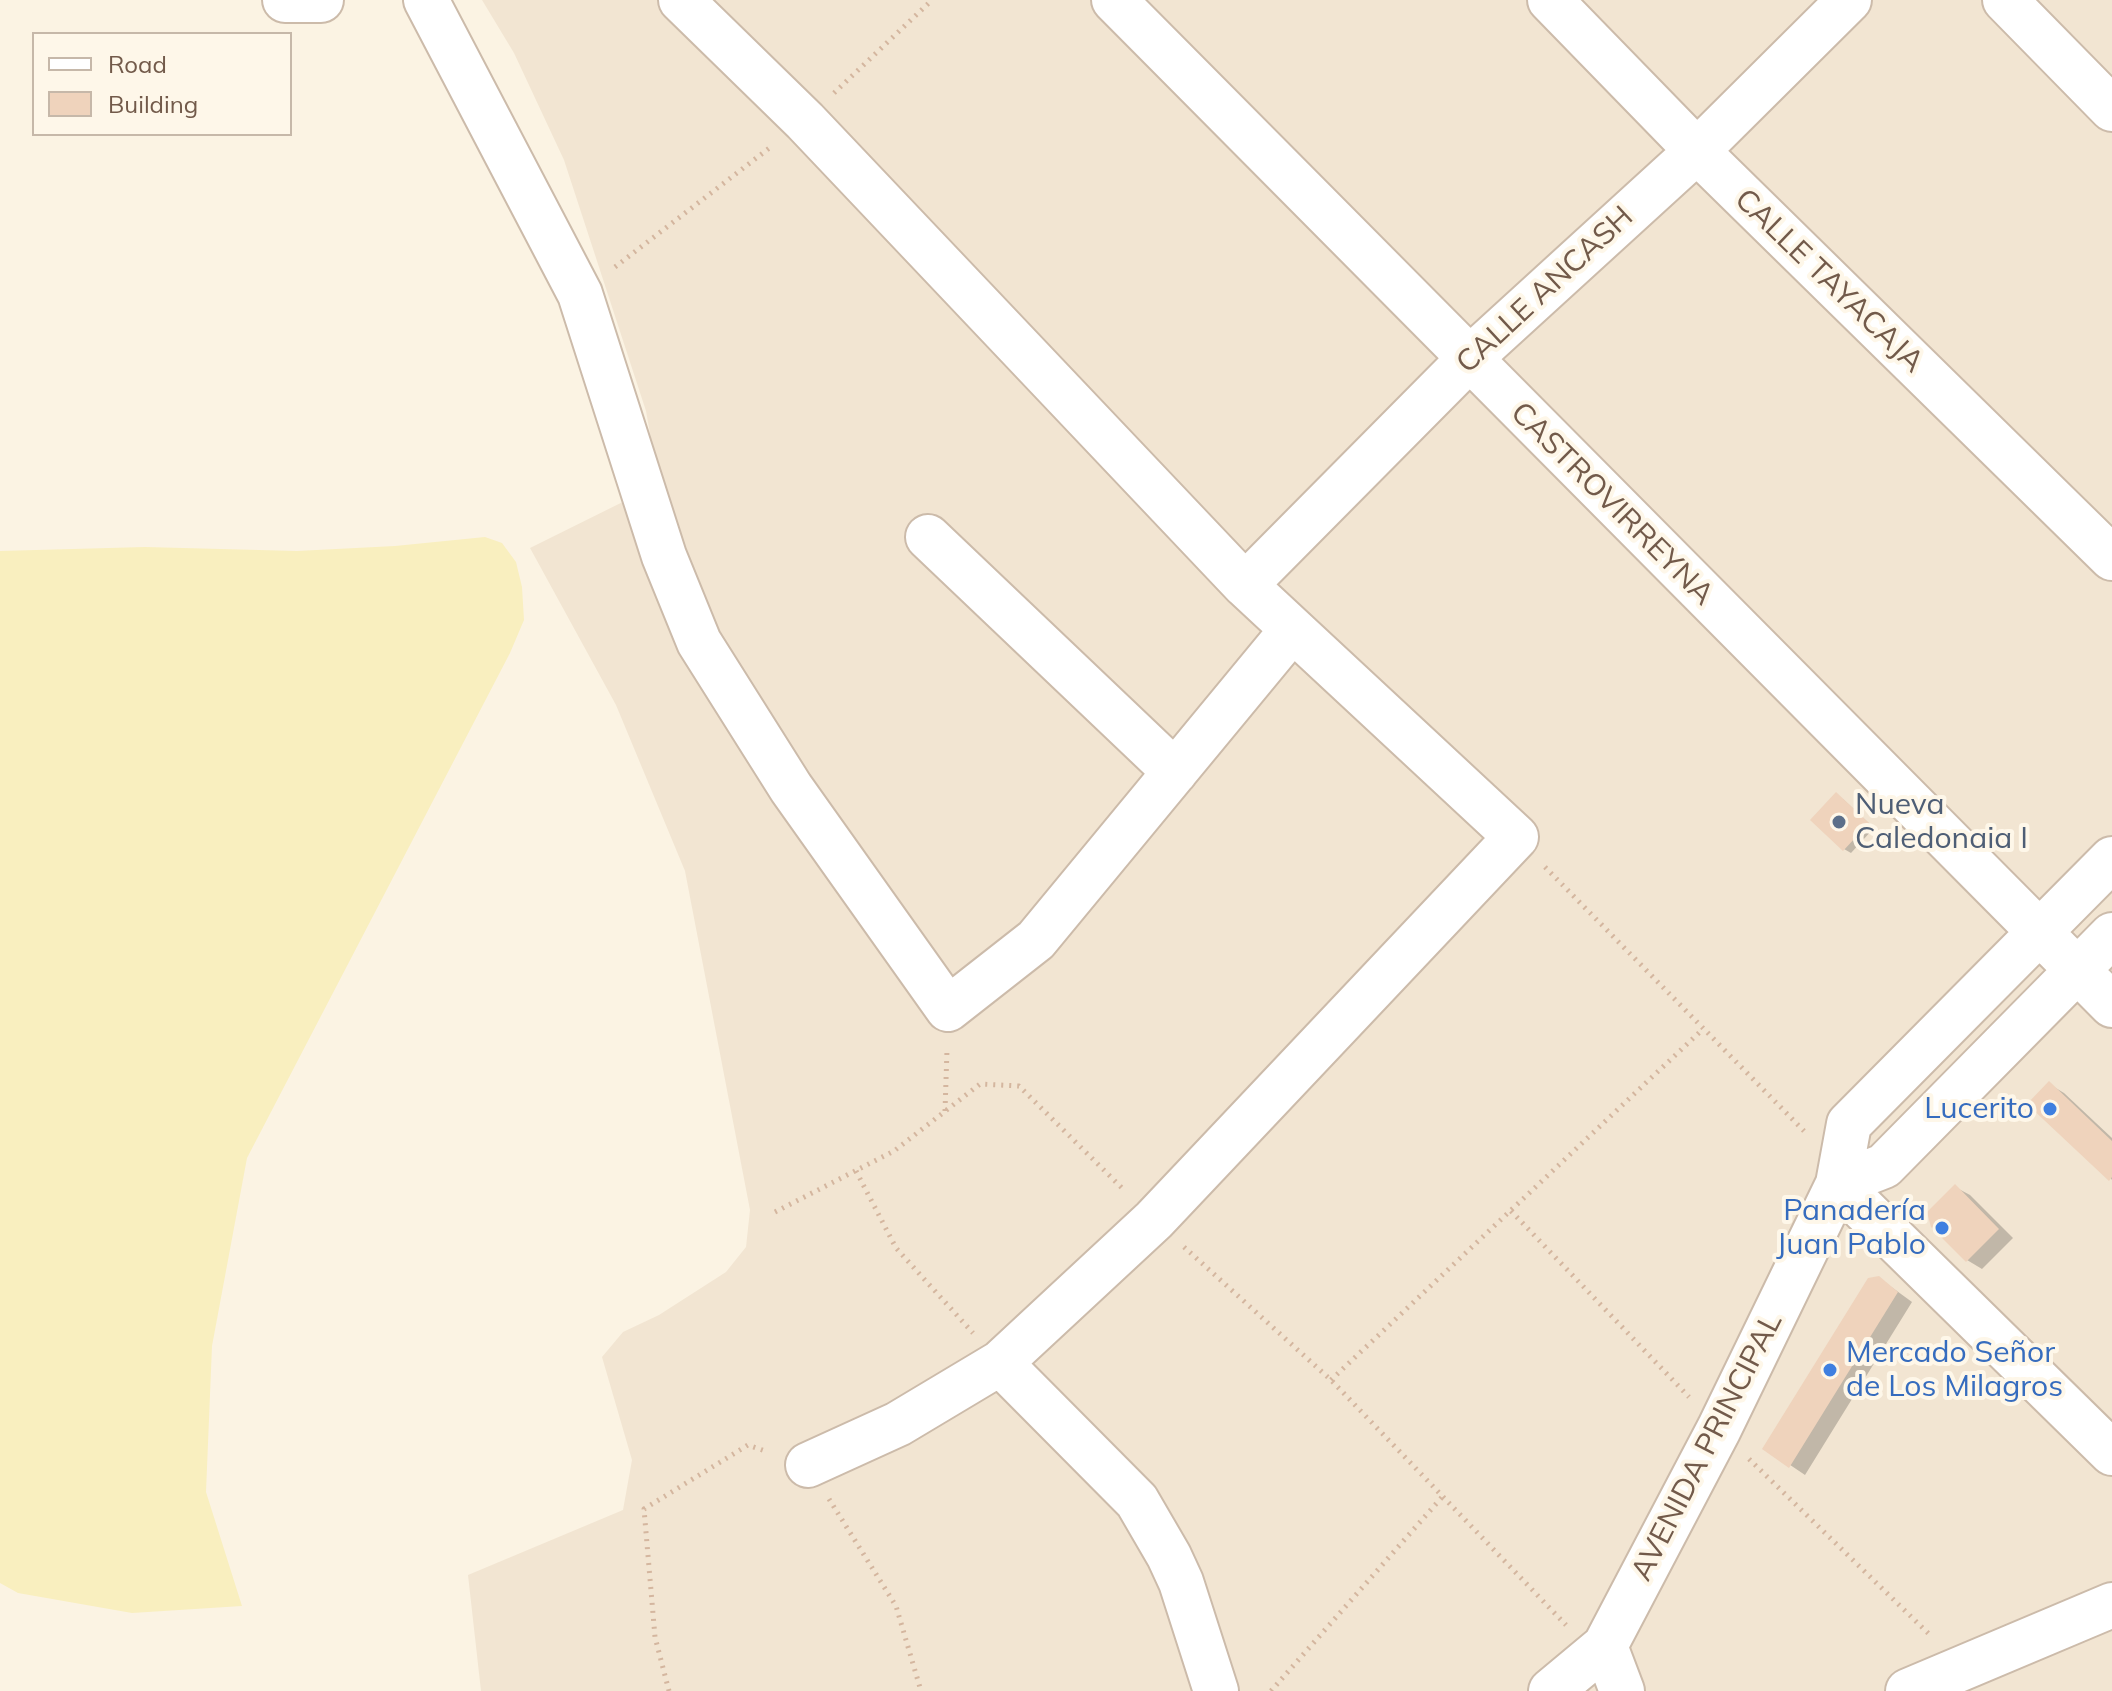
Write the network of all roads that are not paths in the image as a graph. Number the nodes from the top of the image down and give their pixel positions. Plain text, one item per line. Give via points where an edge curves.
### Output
1 (285, 0) edge
2 (321, 0) edge
3 (426, 0) edge
4 (681, 0) edge
5 (1114, 0) edge
6 (1550, 0) edge
7 (1849, 0) edge
8 (2005, 0) edge
9 (2112, 109) edge
10 (1697, 151) junction
11 (1468, 360) junction
12 (928, 537) dead end
13 (2112, 558) edge
14 (1245, 585) junction
15 (1292, 630) junction
16 (1175, 772) junction
17 (2112, 859) edge
18 (2039, 931) junction
19 (2112, 935) edge
20 (2077, 970) junction
21 (2112, 1005) edge
22 (1838, 1184) junction
23 (1000, 1363) junction
24 (2112, 1453) edge
25 (808, 1465) road end
26 (2112, 1605) edge
27 (1599, 1650) junction
28 (1216, 1691) edge
29 (1551, 1691) edge
30 (1622, 1691) edge
31 (1908, 1691) edge

1 - 2 street
3 - 16 street via 580,294 668,568 699,642 791,788 948,1009 1036,940
4 - 14 street via 805,121
5 - 11 street, CASTROVIRREYNA
6 - 10 street, CALLE TAYACAJA
7 - 10 street, CALLE ANCASH
8 - 9 street
10 - 11 street, CALLE ANCASH
10 - 13 street, CALLE TAYACAJA
11 - 14 street, CALLE ANCASH
11 - 18 street, CASTROVIRREYNA
12 - 16 street
14 - 15 street
15 - 16 street
15 - 23 street via 1516,837 1154,1220
17 - 18 street, AVENIDA PRINCIPAL
18 - 20 street, CASTROVIRREYNA
18 - 22 street, AVENIDA PRINCIPAL via 1849,1124
19 - 20 street
20 - 21 street, CASTROVIRREYNA
20 - 22 street via 1884,1166
22 - 24 street
22 - 27 street, AVENIDA PRINCIPAL via 1719,1429
23 - 25 street via 898,1424
23 - 28 street via 1137,1501 1181,1582
26 - 31 street
27 - 29 street, AVENIDA PRINCIPAL
27 - 30 street

